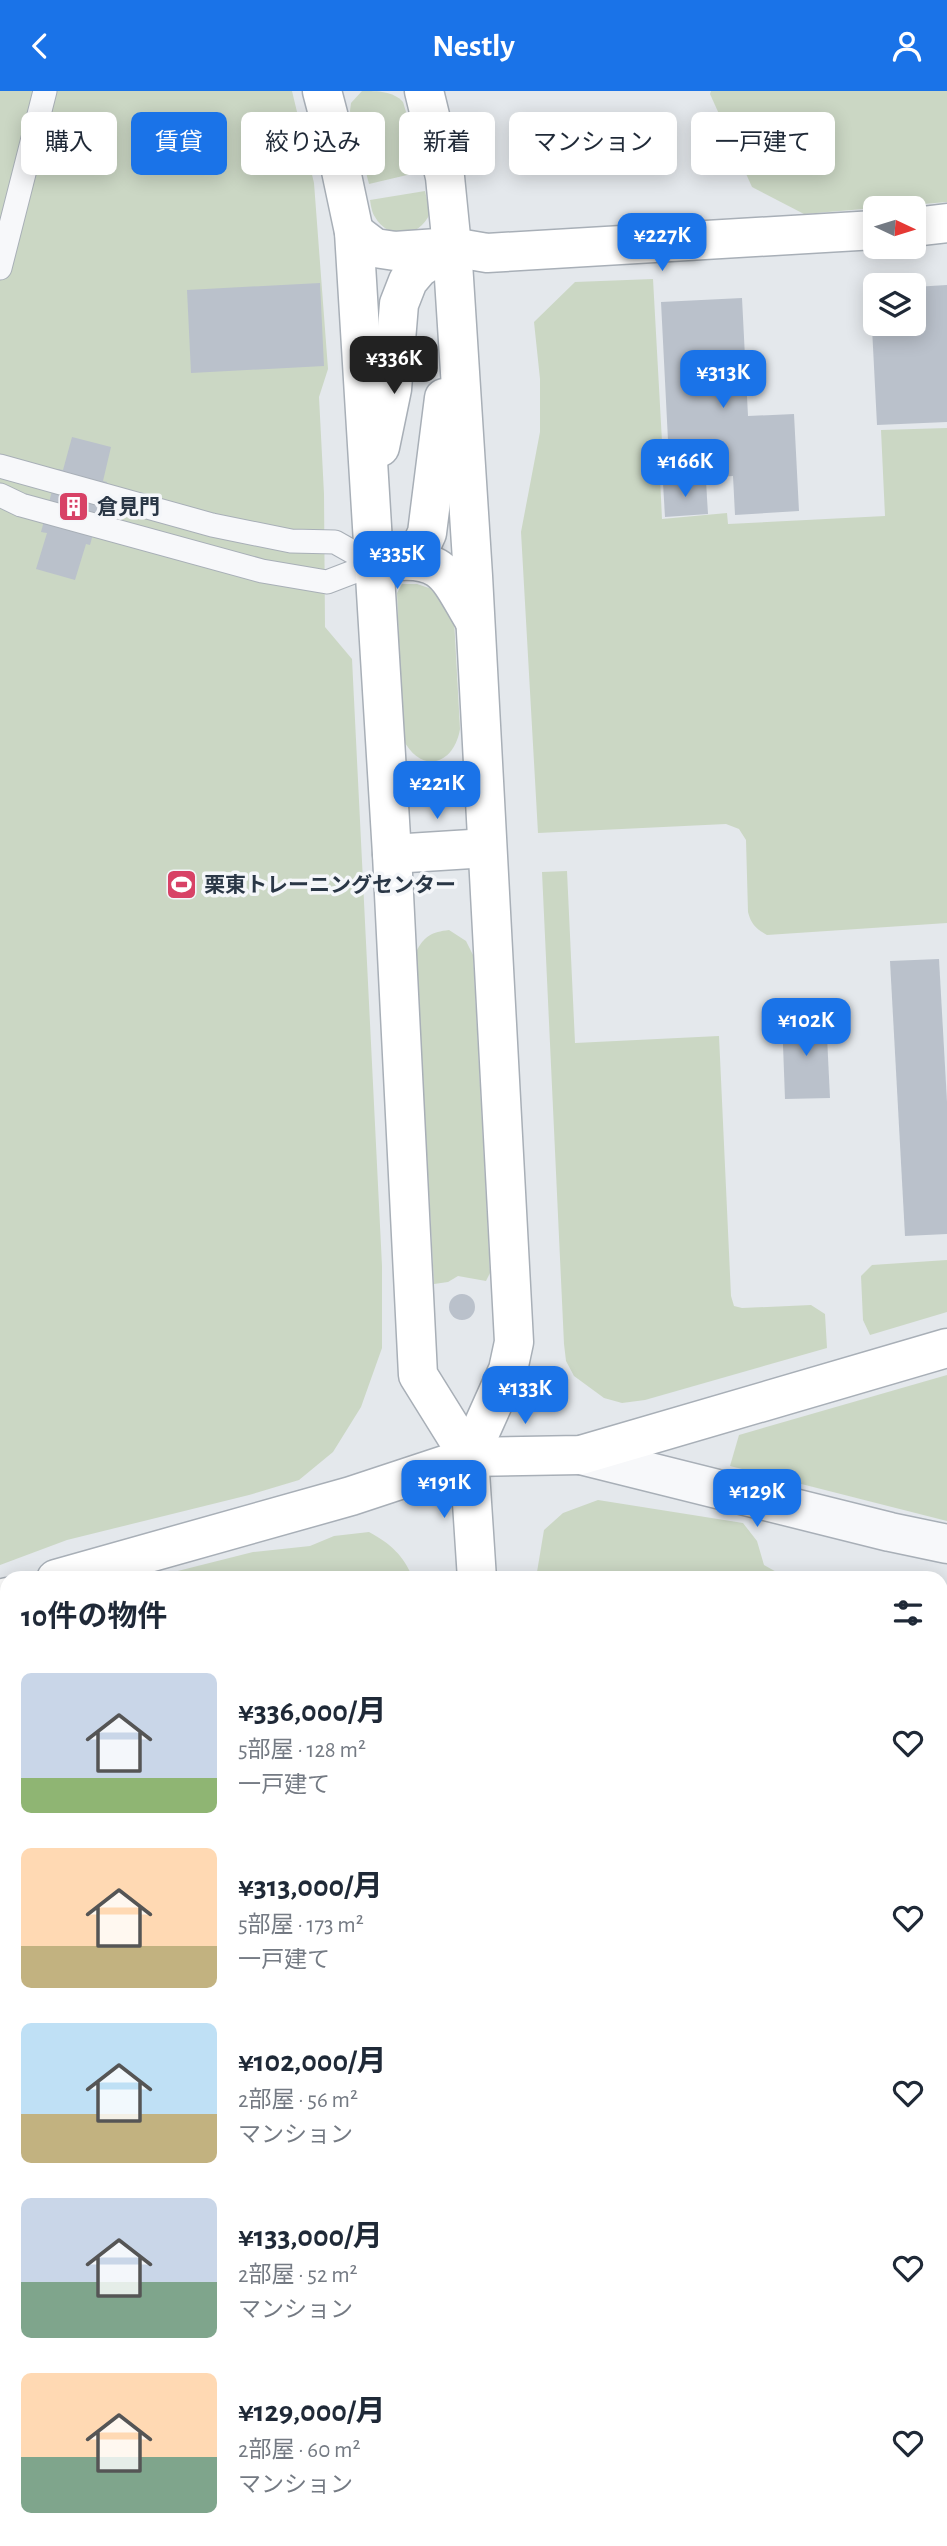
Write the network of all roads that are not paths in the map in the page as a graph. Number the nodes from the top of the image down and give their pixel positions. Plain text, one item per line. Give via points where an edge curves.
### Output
1 (45, 91) edge
2 (322, 91) edge
3 (424, 91) edge
4 (947, 223) edge
5 (926, 226) edge
6 (863, 231) edge
7 (354, 232) junction
8 (452, 247) junction
9 (0, 268) edge
10 (458, 345) junction
11 (0, 466) edge
12 (0, 495) edge
13 (369, 495) junction
14 (412, 559) junction
15 (374, 564) junction
16 (474, 620) junction
17 (487, 848) junction
18 (392, 854) junction
19 (947, 1348) edge
20 (581, 1455) junction
21 (469, 1457) junction
22 (947, 1544) edge
23 (84, 1571) edge
24 (476, 1571) edge

1 - 9 lane
2 - 7 street
3 - 8 street via 445,177
4 - 5 street
6 - 8 street via 487,253
7 - 8 street via 375,248
7 - 13 street
8 - 10 street
8 - 13 street via 419,268 399,304 392,389
10 - 14 street via 443,401 427,533
10 - 16 street
11 - 15 lane via 212,525 291,541 335,542
12 - 15 lane via 21,505 262,571 327,582
13 - 15 street
14 - 15 street
14 - 16 street via 432,564 448,578
15 - 18 street
16 - 17 street
17 - 18 street
17 - 21 street via 514,1342 508,1370
18 - 21 street via 418,1375
19 - 20 street
20 - 21 street
20 - 22 street
21 - 23 street via 351,1496
21 - 24 street

